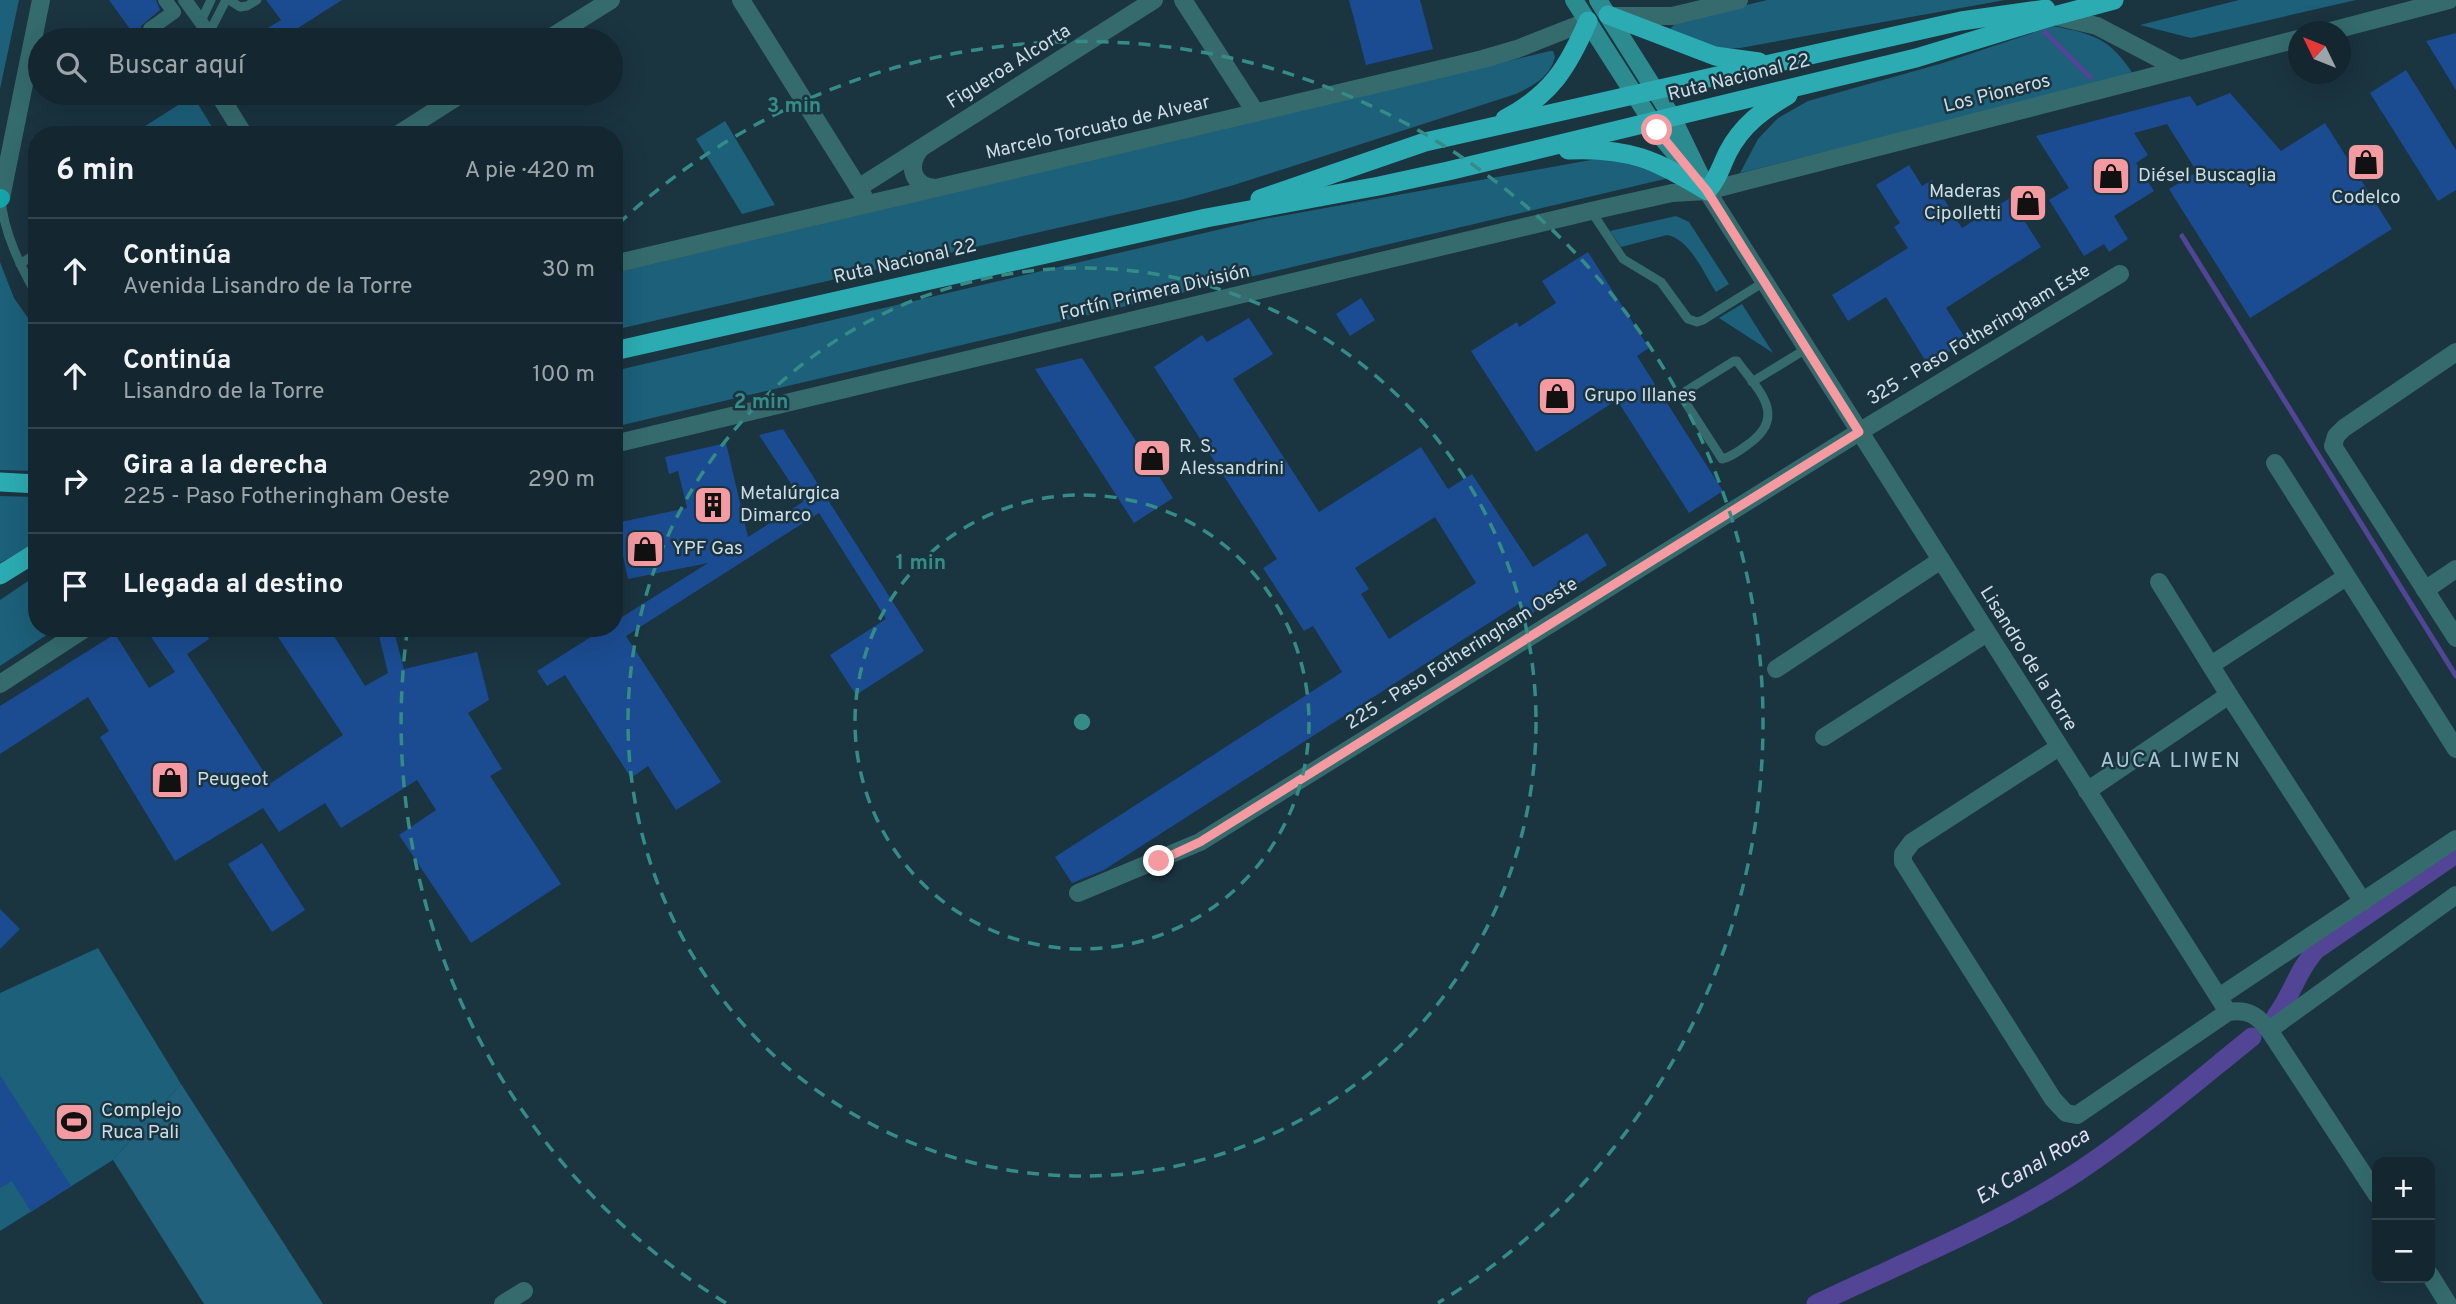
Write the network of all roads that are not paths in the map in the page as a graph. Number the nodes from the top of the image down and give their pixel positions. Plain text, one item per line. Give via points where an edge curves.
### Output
1 (41, 0) edge
2 (165, 0) edge
3 (212, 0) edge
4 (227, 0) edge
5 (257, 0) edge
6 (611, 0) edge
7 (741, 0) edge
8 (1154, 0) edge
9 (1183, 0) edge
10 (1574, 0) edge
11 (1738, 0) edge
12 (2102, 0) edge
13 (2114, 0) edge
14 (2449, 0) edge
15 (1603, 8) edge
16 (2054, 16) junction
17 (200, 17) edge
18 (1588, 21) junction
19 (2351, 26) edge
20 (35, 28) edge
21 (151, 28) edge
22 (566, 28) edge
23 (2288, 42) edge
24 (1784, 62) junction
25 (28, 65) edge
26 (2179, 69) junction
27 (1803, 86) junction
28 (1656, 91) junction
29 (1635, 96) junction
30 (226, 105) edge
31 (444, 105) edge
32 (1256, 113) junction
33 (1672, 117) junction
34 (1652, 122) junction
35 (239, 126) edge
36 (411, 126) edge
37 (1487, 128) junction
38 (922, 148) junction
39 (1525, 153) junction
40 (859, 188) junction
41 (935, 188) junction
42 (1707, 191) junction
43 (1, 199) edge
44 (869, 204) junction
45 (1591, 211) junction
46 (1206, 218) junction
47 (28, 259) edge
48 (623, 262) edge
49 (20, 264) junction
50 (2120, 274) dead end
51 (28, 279) edge
52 (1764, 282) junction
53 (623, 349) edge
54 (1806, 349) junction
55 (2456, 352) edge
56 (1752, 382) junction
57 (1859, 432) junction
58 (623, 442) edge
59 (2275, 463) dead end
60 (0, 482) edge
61 (28, 484) edge
62 (28, 558) edge
63 (1941, 561) junction
64 (2456, 569) edge
65 (0, 575) edge
66 (2346, 576) junction
67 (2159, 582) dead end
68 (2425, 590) junction
69 (1987, 633) junction
70 (72, 637) edge
71 (2456, 638) edge
72 (2211, 664) junction
73 (1776, 669) dead end
74 (0, 684) edge
75 (2228, 695) junction
76 (1824, 737) dead end
77 (2059, 747) junction
78 (2456, 750) edge
79 (2087, 791) junction
80 (2456, 839) edge
81 (1078, 893) dead end
82 (2456, 895) edge
83 (2363, 902) junction
84 (2223, 1004) junction
85 (2269, 1030) junction
86 (2372, 1187) edge
87 (2435, 1283) edge
88 (524, 1291) dead end
89 (503, 1304) edge
90 (2448, 1304) edge

1 - 20 street
2 - 21 street via 174,12
3 - 17 lane
4 - 5 lane via 240,7
4 - 17 lane
6 - 22 street
7 - 40 street
8 - 38 street, Figueroa Alcorta
9 - 32 street
10 - 18 main road
11 - 15 street via 1672,16
12 - 24 highway, Ruta Nacional 22 via 1961,21
13 - 16 highway, Ruta Nacional 22
14 - 19 street
15 - 24 highway via 1715,56
15 - 28 main road
16 - 26 street via 2097,26
16 - 27 highway, Ruta Nacional 22 via 1936,53
18 - 29 main road
18 - 32 street, Marcelo Torcuato de Alvear via 1493,56
18 - 37 highway via 1572,57 1550,87 1517,113
23 - 26 street, Los Pioneros
24 - 28 highway, Ruta Nacional 22
25 - 43 street
26 - 42 street, Los Pioneros
27 - 33 highway, Ruta Nacional 22
27 - 42 highway via 1747,124
28 - 29 highway, Ruta Nacional 22
28 - 33 main road
29 - 34 main road
29 - 37 highway, Ruta Nacional 22
30 - 35 street
31 - 36 street
32 - 41 street, Marcelo Torcuato de Alvear
33 - 34 highway, Ruta Nacional 22
33 - 42 main road
34 - 39 highway, Ruta Nacional 22
34 - 42 main road
37 - 46 highway, Ruta Nacional 22 via 1401,149
38 - 40 street, Figueroa Alcorta
38 - 41 street via 914,158 913,175 921,185
39 - 42 highway via 1611,150 1633,154
39 - 46 highway, Ruta Nacional 22
40 - 44 street
41 - 44 street, Marcelo Torcuato de Alvear
42 - 45 street, Fortín Primera División via 1672,193
42 - 52 street, Lisandro de la Torre
43 - 49 lane
44 - 48 street, Marcelo Torcuato de Alvear
45 - 52 lane via 1623,259 1661,282 1692,321 1703,320
45 - 58 street, Fortín Primera División
46 - 53 highway, Ruta Nacional 22
47 - 49 lane
49 - 51 lane
50 - 57 street, 325 - Paso Fotheringham Este
52 - 54 street, Lisandro de la Torre
54 - 56 lane
54 - 57 street, Lisandro de la Torre
55 - 68 street via 2344,428 2333,446
56 - 56 lane via 1734,361 1683,394 1722,459 1748,445 1766,425 1768,406
57 - 63 street, Lisandro de la Torre
57 - 81 street, 225 - Paso Fotheringham Oeste via 1200,842
59 - 66 street
60 - 61 highway
62 - 65 highway
63 - 69 street, Lisandro de la Torre
63 - 73 street
64 - 68 street
66 - 72 street
66 - 78 street
67 - 72 street
68 - 71 street
69 - 76 street
69 - 77 street, Lisandro de la Torre
70 - 74 street
72 - 75 street
75 - 79 street
75 - 83 street
77 - 79 street, Lisandro de la Torre
77 - 84 street via 1912,842 1903,854 1903,862 2053,1100 2066,1113 2077,1115
79 - 84 street, Lisandro de la Torre
80 - 83 street
82 - 85 street
83 - 84 street
84 - 85 street via 2249,1011
85 - 86 street
87 - 90 street
88 - 89 street

